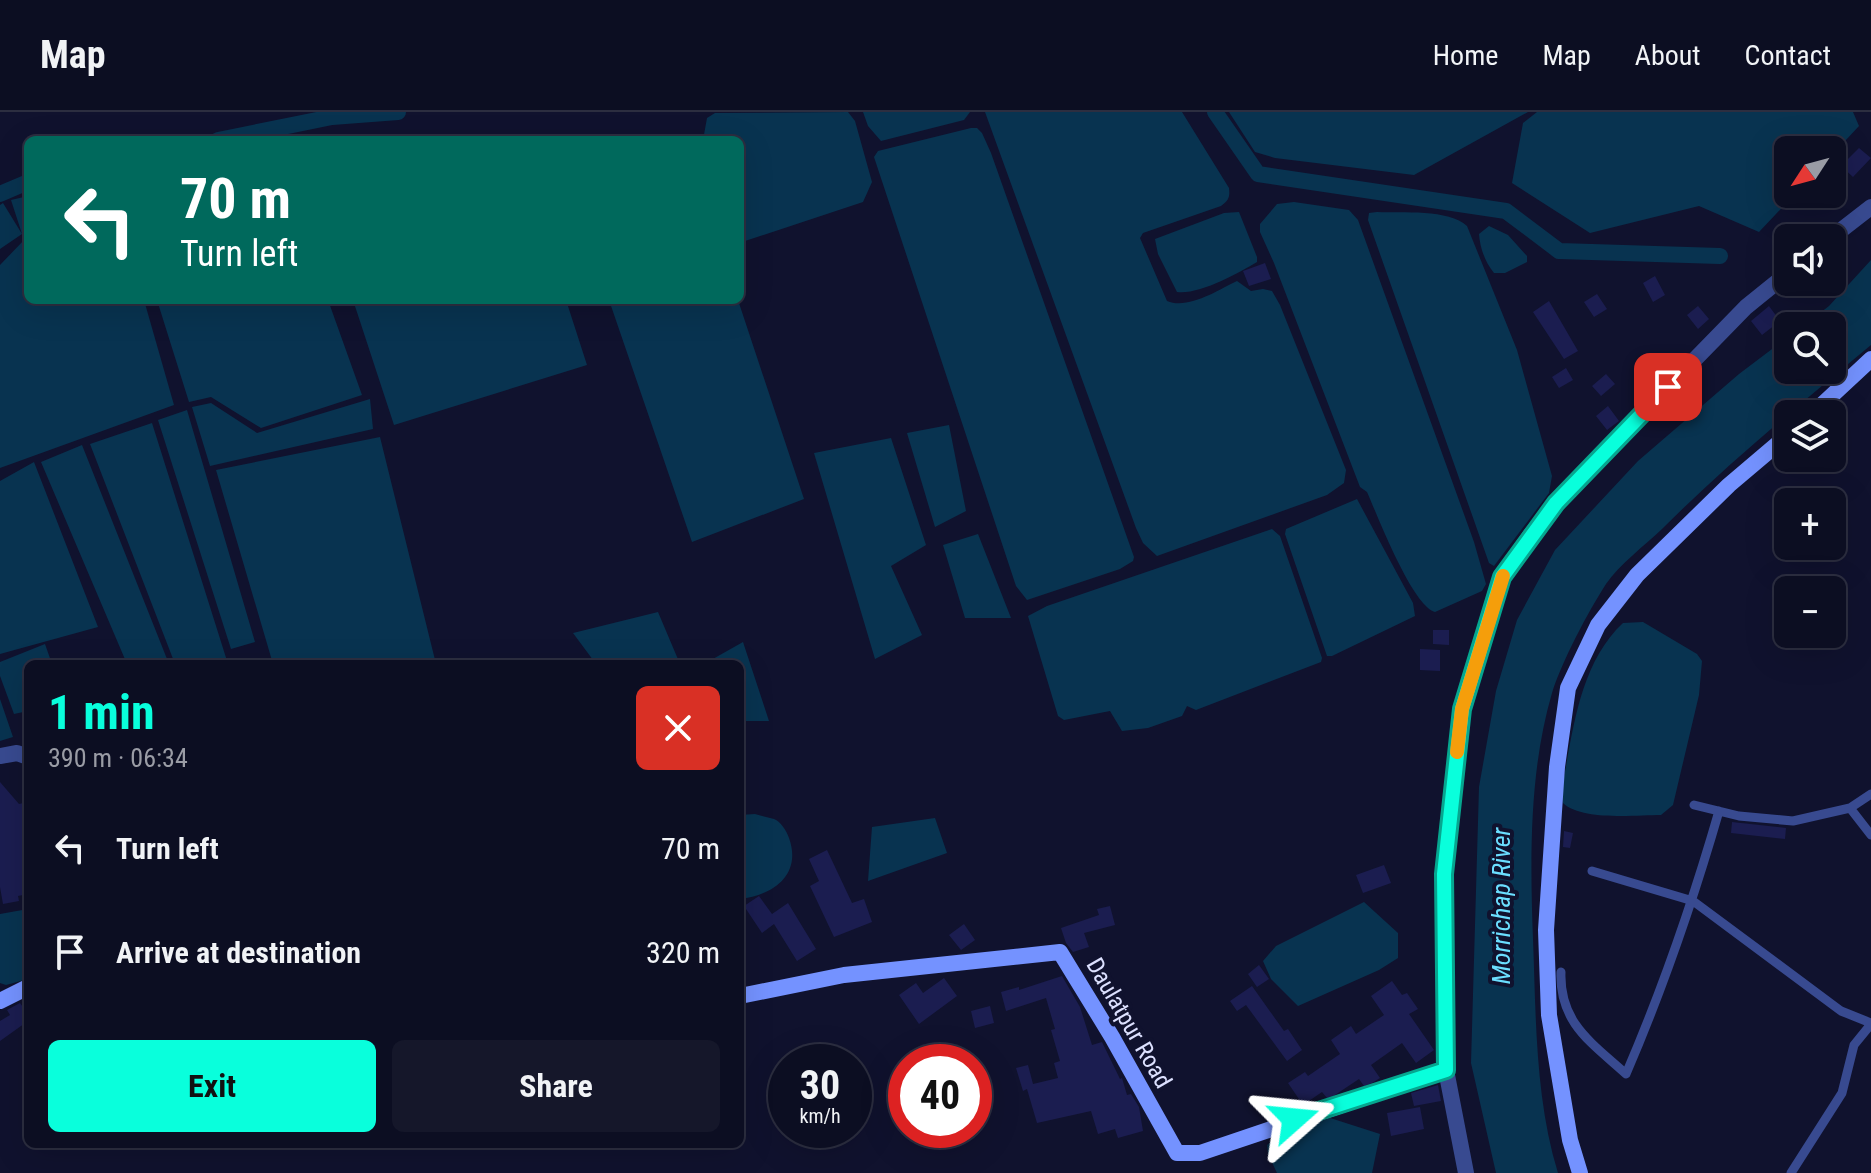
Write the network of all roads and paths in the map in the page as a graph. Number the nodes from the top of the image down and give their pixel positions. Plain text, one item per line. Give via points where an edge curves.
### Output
1 (1871, 207) edge
2 (1846, 226) edge
3 (1774, 284) edge
4 (1871, 359) edge
5 (1827, 400) edge
6 (1774, 447) edge
7 (0, 756) edge
8 (24, 756) edge
9 (1871, 794) edge
10 (1694, 805) dead end
11 (1850, 808) junction
12 (1719, 811) junction
13 (1871, 835) edge
14 (1592, 871) dead end
15 (1693, 901) junction
16 (1561, 972) dead end
17 (24, 989) edge
18 (744, 995) edge
19 (0, 1001) edge
20 (1871, 1024) edge
21 (1446, 1070) junction
22 (1466, 1173) edge
23 (1580, 1173) edge
24 (1791, 1173) edge

1 - 2 street
3 - 21 street via 1586,471 1502,577 1460,724 1444,874
4 - 5 street
6 - 23 street via 1637,575 1598,625 1568,688 1546,930 1549,1015
7 - 8 street
9 - 11 lane
10 - 12 lane
11 - 12 lane via 1793,821
11 - 13 lane
12 - 15 lane
14 - 15 lane
15 - 16 lane via 1626,1074 1580,1032 1564,1006
15 - 20 lane via 1803,985
17 - 19 street
18 - 21 street, Daulatpur Road via 844,975 1060,952 1177,1153 1200,1153
20 - 24 lane via 1854,1045 1842,1093
21 - 22 street

